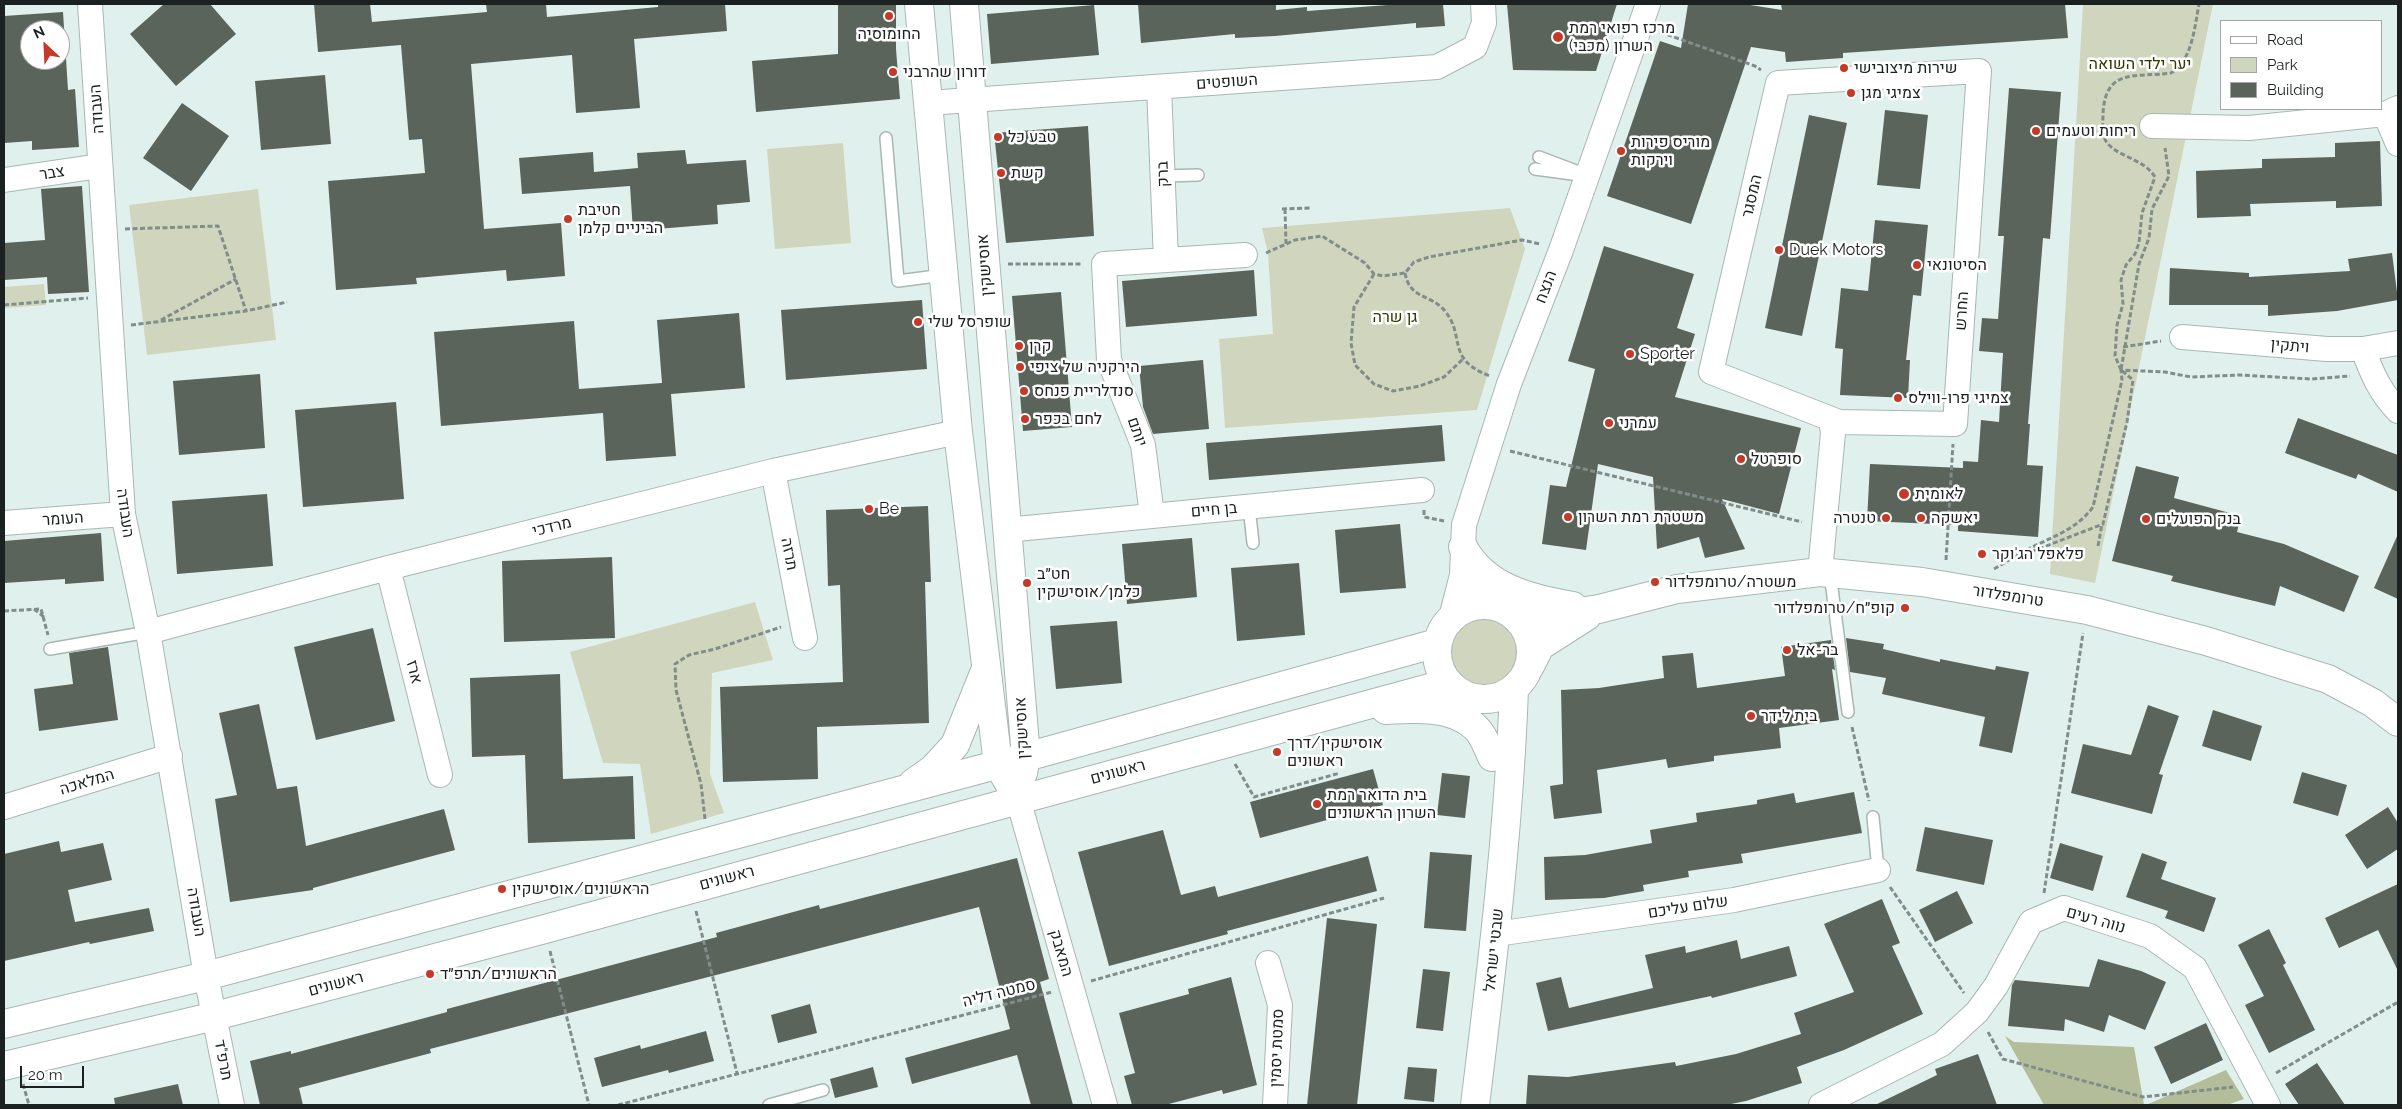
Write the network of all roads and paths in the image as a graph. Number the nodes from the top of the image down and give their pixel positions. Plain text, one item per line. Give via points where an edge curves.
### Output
1 (90, 4) edge
2 (919, 4) edge
3 (964, 4) edge
4 (1483, 4) edge
5 (2199, 4) edge
6 (1644, 15) edge
7 (1778, 83) junction
8 (1158, 87) junction
9 (972, 99) junction
10 (928, 103) junction
11 (2392, 111) edge
12 (2158, 126) joint
13 (886, 138) dead end
14 (2398, 144) edge
15 (1539, 157) dead end
16 (100, 166) junction
17 (1535, 169) dead end
18 (1198, 175) dead end
19 (1163, 176) junction
20 (1587, 176) junction
21 (4, 180) edge
22 (1311, 208) dead end
23 (105, 229) junction
24 (1286, 244) junction
25 (1561, 250) junction
26 (1245, 255) joint
27 (1166, 260) junction
28 (985, 264) junction
29 (1104, 264) junction
30 (1405, 273) junction
31 (1374, 274) junction
32 (944, 275) junction
33 (236, 279) junction
34 (109, 297) junction
35 (287, 302) dead end
36 (4, 305) edge
37 (246, 311) junction
38 (160, 320) junction
39 (111, 328) junction
40 (2182, 337) joint
41 (2398, 343) edge
42 (2124, 347) junction
43 (2363, 350) junction
44 (1463, 359) junction
45 (2121, 370) junction
46 (2372, 375) junction
47 (1509, 384) junction
48 (2398, 410) edge
49 (1955, 424) junction
50 (1834, 425) junction
51 (958, 432) junction
52 (1490, 446) junction
53 (773, 470) junction
54 (1422, 490) joint
55 (1249, 507) junction
56 (123, 514) junction
57 (1152, 515) junction
58 (4, 523) edge
59 (2103, 524) junction
60 (1824, 528) junction
61 (1006, 530) junction
62 (1464, 536) junction
63 (1253, 542) dead end
64 (2098, 546) dead end
65 (1946, 560) dead end
66 (388, 568) junction
67 (1825, 573) junction
68 (1462, 574) junction
69 (1480, 605) junction
70 (1599, 609) junction
71 (2087, 610) junction
72 (4, 611) edge
73 (1508, 611) junction
74 (1451, 618) junction
75 (803, 629) joint
76 (148, 632) junction
77 (1437, 643) junction
78 (50, 649) joint
79 (1530, 666) junction
80 (986, 667) junction
81 (1514, 689) junction
82 (1458, 690) junction
83 (1848, 712) joint
84 (1338, 713) junction
85 (2398, 722) edge
86 (1223, 744) junction
87 (170, 756) junction
88 (1026, 757) junction
89 (1492, 757) junction
90 (998, 764) junction
91 (1340, 773) dead end
92 (440, 775) dead end
93 (904, 789) junction
94 (1507, 794) junction
95 (1018, 800) junction
96 (4, 807) edge
97 (1872, 817) joint
98 (708, 842) junction
99 (1878, 870) junction
100 (690, 888) junction
101 (1384, 898) dead end
102 (2040, 919) junction
103 (545, 929) junction
104 (1496, 934) junction
105 (1268, 963) dead end
106 (206, 976) junction
107 (1071, 987) junction
108 (2398, 1002) edge
109 (1977, 1012) junction
110 (215, 1016) junction
111 (4, 1024) edge
112 (737, 1073) junction
113 (14, 1075) edge
114 (2256, 1084) junction
115 (823, 1090) dead end
116 (1270, 1104) edge
117 (29, 1105) edge
118 (232, 1105) edge
119 (589, 1105) edge
120 (618, 1105) edge
121 (769, 1105) edge
122 (1105, 1105) edge
123 (1475, 1105) edge
124 (1821, 1105) edge
125 (2268, 1105) edge

1 - 16 street, העבודה
2 - 10 street, אוסישקין
3 - 9 street, אוסישקין
4 - 8 street, השופטים via 1484,22 1475,47 1437,67
5 - 45 path via 2186,56 2178,69 2171,73 2117,79 2107,90 2104,103 2103,136 2106,142 2143,164 2155,177 2142,213 2140,243 2121,280 2123,304 2117,325 2115,356
6 - 7 path via 1756,66
6 - 20 street, הנצח
7 - 49 street, החרש via 1979,71
7 - 50 street, המסגר via 1711,372
8 - 9 street, השופטים
8 - 19 street, ברק
9 - 10 street, השופטים
9 - 28 street, אוסישקין
10 - 32 street, אוסישקין
11 - 12 street via 2250,128
11 - 14 street
12 - 42 path via 2169,176 2152,210 2149,238 2139,264
13 - 32 lane via 898,281
15 - 20 lane
16 - 21 street, צבר
16 - 23 street, העבודה
17 - 20 lane
18 - 19 lane
19 - 27 street, ברק
20 - 25 street, הנצח
22 - 24 path via 1283,209
23 - 33 path via 218,226
23 - 34 street, העבודה
24 - 26 path via 1268,253
24 - 31 path via 1322,236 1365,263
25 - 30 path via 1522,240 1429,257 1414,262
25 - 47 street, הנצח
26 - 27 street
27 - 29 street
28 - 29 path
28 - 61 street, אוסישקין
29 - 57 street, יותם via 1109,360 1143,445
30 - 31 path
30 - 44 path via 1408,285 1417,294 1444,310
31 - 44 path via 1354,307 1351,343 1355,365 1374,384 1393,391 1420,386 1444,377
32 - 51 street, אוסישקין
33 - 37 path
33 - 38 path
34 - 36 path
34 - 39 street, העבודה
35 - 37 path
37 - 38 path
38 - 39 path
39 - 56 street, העבודה
40 - 42 path
40 - 43 street, ויתקין
41 - 43 street, ויתקין
42 - 45 path
43 - 46 street
44 - 47 path via 1477,372
45 - 46 path via 2191,377 2238,375 2312,379
45 - 59 path via 2133,380 2127,422
45 - 59 path via 2122,380 2093,507 2069,530 2010,560
46 - 48 street via 2384,396
47 - 52 street, הנצח
49 - 50 street
49 - 65 path
50 - 60 street
51 - 53 street, מרדכי
51 - 80 street, אוסישקין
52 - 60 path
52 - 62 street, הנצח
53 - 66 street, מרדכי
53 - 75 street, תרזה
54 - 55 street, בן חיים
54 - 62 path via 1424,517
55 - 57 street, בן חיים
55 - 63 lane
56 - 58 street, העומר
56 - 76 street, העבודה
57 - 61 street, בן חיים
59 - 64 path
60 - 67 street
61 - 88 street, אוסישקין
62 - 68 street, הנצח
62 - 70 street via 1472,563 1504,587 1530,597
66 - 76 street, מרדכי
66 - 92 street, ארז
67 - 70 street, טרומפלדור via 1677,589
67 - 71 street, טרומפלדור via 1922,582
67 - 83 lane
68 - 69 street
68 - 74 street, הנצח
69 - 73 street via 1492,605
69 - 74 street via 1464,609
70 - 73 street, טרומפלדור via 1529,618
70 - 79 street, טרומפלדור via 1540,646
71 - 85 street, טרומפלדור via 2206,640 2328,679 2373,703
71 - 102 path
72 - 78 path via 43,610
73 - 79 street via 1520,621 1528,635 1532,650
74 - 77 street
75 - 98 path via 689,655 675,664 676,690 701,784
76 - 78 lane
76 - 87 street, העבודה
77 - 82 street via 1437,660
77 - 88 street
79 - 81 street
80 - 90 street, אוסישקין
80 - 93 street via 955,745 933,769
81 - 82 street via 1500,697 1477,699
81 - 94 street, שבטי ישראל
82 - 84 street, ראשונים
82 - 89 street, שבטי ישראל via 1479,714
83 - 97 path
84 - 86 street, ראשונים
84 - 89 street via 1395,709 1441,711 1458,716 1476,728
86 - 91 path via 1254,797
86 - 95 street, ראשונים
87 - 96 street, המלאכה
87 - 106 street, העבודה
88 - 90 street
88 - 95 street, אוסישקין
89 - 94 street, שבטי ישראל
90 - 93 street
90 - 95 street, אוסישקין
93 - 98 street
94 - 104 street, שבטי ישראל
95 - 100 street, ראשונים
95 - 107 street, המאבק
97 - 99 lane
98 - 106 street
99 - 104 street, שלום עליכם via 1734,900
99 - 109 path
100 - 103 street, ראשונים
100 - 112 path
101 - 107 path, סמטה דליה
102 - 109 street, נווה רעים via 2031,922 1996,986
102 - 114 street, נווה רעים via 2064,908 2150,936 2195,968
103 - 110 street, ראשונים
103 - 119 path
104 - 123 street, שבטי ישראל
105 - 116 street, סמטת יסמין via 1280,1005
106 - 110 street, העבודה
106 - 111 street
107 - 112 path, סמטה דליה
107 - 122 street, המאבק
108 - 114 path
109 - 114 path via 2003,1059 2143,1097
109 - 124 street, נווה רעים via 1942,1044
110 - 113 street, ראשונים
110 - 118 street, תרפ"ד
112 - 120 path, סמטה דליה
113 - 117 path
114 - 125 street, נווה רעים
115 - 121 lane

